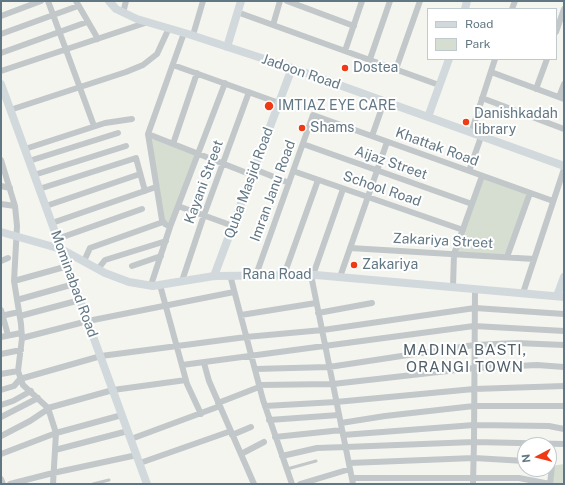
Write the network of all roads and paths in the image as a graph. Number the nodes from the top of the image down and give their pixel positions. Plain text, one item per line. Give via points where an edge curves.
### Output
1 (41, 1) edge
2 (48, 1) edge
3 (109, 1) edge
4 (126, 1) edge
5 (203, 1) edge
6 (241, 1) edge
7 (280, 1) edge
8 (287, 1) edge
9 (361, 1) edge
10 (390, 1) edge
11 (420, 1) edge
12 (77, 4) edge
13 (564, 9) edge
14 (237, 12) junction
15 (123, 13) junction
16 (53, 15) junction
17 (1, 16) edge
18 (88, 22) junction
19 (148, 22) junction
20 (273, 25) junction
21 (354, 26) junction
22 (561, 26) edge
23 (169, 28) junction
24 (59, 31) junction
25 (184, 33) junction
26 (1, 34) edge
27 (193, 36) junction
28 (98, 39) junction
29 (227, 47) junction
30 (66, 49) junction
31 (345, 51) junction
32 (1, 53) edge
33 (370, 59) junction
34 (449, 60) edge
35 (495, 60) edge
36 (547, 60) edge
37 (173, 65) junction
38 (292, 68) junction
39 (396, 69) junction
40 (1, 71) edge
41 (491, 72) junction
42 (197, 73) junction
43 (225, 83) junction
44 (1, 84) edge
45 (564, 84) edge
46 (439, 85) junction
47 (80, 88) junction
48 (536, 89) junction
49 (249, 92) junction
50 (482, 98) junction
51 (562, 98) edge
52 (384, 102) junction
53 (279, 103) junction
54 (10, 110) junction
55 (313, 115) joint
56 (428, 117) junction
57 (132, 119) dead end
58 (94, 126) junction
59 (564, 129) edge
60 (471, 133) junction
61 (118, 134) dead end
62 (148, 134) junction
63 (372, 136) junction
64 (481, 136) junction
65 (387, 142) junction
66 (173, 144) junction
67 (303, 144) junction
68 (126, 146) dead end
69 (25, 149) junction
70 (198, 154) junction
71 (1, 160) edge
72 (29, 161) junction
73 (223, 164) junction
74 (564, 166) edge
75 (564, 169) edge
76 (3, 170) edge
77 (377, 170) junction
78 (294, 171) junction
79 (469, 171) junction
80 (253, 172) junction
81 (34, 174) junction
82 (140, 174) junction
83 (482, 176) junction
84 (318, 180) junction
85 (289, 183) junction
86 (1, 186) edge
87 (156, 187) junction
88 (10, 188) junction
89 (39, 189) junction
90 (343, 189) junction
91 (145, 191) junction
92 (530, 193) junction
93 (368, 198) junction
94 (553, 201) junction
95 (1, 204) edge
96 (472, 204) junction
97 (16, 206) junction
98 (46, 206) junction
99 (178, 206) junction
100 (142, 209) dead end
101 (204, 215) junction
102 (163, 222) junction
103 (52, 223) junction
104 (233, 226) junction
105 (170, 227) junction
106 (462, 230) junction
107 (1, 232) edge
108 (17, 236) junction
109 (58, 239) junction
110 (166, 242) junction
111 (350, 248) junction
112 (61, 249) junction
113 (454, 254) junction
114 (161, 256) junction
115 (507, 257) junction
116 (8, 258) dead end
117 (534, 259) junction
118 (1, 261) edge
119 (84, 262) junction
120 (68, 266) junction
121 (132, 266) dead end
122 (98, 269) junction
123 (230, 275) junction
124 (256, 275) junction
125 (284, 275) junction
126 (312, 275) junction
127 (214, 276) junction
128 (564, 276) edge
129 (340, 277) junction
130 (14, 281) junction
131 (182, 281) junction
132 (74, 284) junction
133 (151, 285) junction
134 (160, 285) junction
135 (453, 287) junction
136 (475, 289) junction
137 (234, 292) junction
138 (523, 293) junction
139 (561, 296) edge
140 (16, 300) junction
141 (80, 300) junction
142 (316, 303) junction
143 (372, 303) dead end
144 (166, 306) junction
145 (475, 308) junction
146 (318, 313) junction
147 (2, 314) edge
148 (19, 314) junction
149 (564, 314) edge
150 (240, 315) junction
151 (88, 321) junction
152 (474, 326) junction
153 (322, 330) junction
154 (564, 330) edge
155 (8, 335) junction
156 (22, 336) junction
157 (1, 337) edge
158 (246, 337) junction
159 (474, 345) junction
160 (564, 345) edge
161 (176, 346) junction
162 (325, 347) junction
163 (20, 350) junction
164 (1, 354) edge
165 (101, 356) junction
166 (252, 357) junction
167 (204, 363) junction
168 (182, 366) junction
169 (329, 367) junction
170 (564, 367) edge
171 (474, 368) junction
172 (255, 369) junction
173 (18, 371) junction
174 (1, 374) edge
175 (20, 379) junction
176 (186, 380) junction
177 (333, 384) junction
178 (259, 386) junction
179 (564, 386) edge
180 (474, 389) junction
181 (1, 390) edge
182 (113, 390) junction
183 (31, 391) junction
184 (38, 398) junction
185 (336, 402) junction
186 (219, 404) junction
187 (1, 405) edge
188 (265, 406) junction
189 (474, 406) junction
190 (564, 406) edge
191 (48, 409) junction
192 (200, 414) junction
193 (122, 415) junction
194 (339, 415) junction
195 (1, 417) edge
196 (269, 420) junction
197 (341, 423) junction
198 (474, 425) junction
199 (251, 427) dead end
200 (564, 430) edge
201 (128, 431) junction
202 (56, 433) junction
203 (232, 433) junction
204 (343, 433) junction
205 (1, 436) edge
206 (275, 437) junction
207 (131, 440) junction
208 (264, 442) dead end
209 (474, 442) junction
210 (517, 443) edge
211 (346, 447) junction
212 (55, 450) junction
213 (1, 454) edge
214 (241, 454) junction
215 (282, 456) junction
216 (474, 458) junction
217 (138, 459) junction
218 (316, 461) dead end
219 (517, 461) edge
220 (349, 466) junction
221 (287, 469) junction
222 (53, 473) junction
223 (1, 479) edge
224 (109, 480) dead end
225 (352, 481) edge
226 (473, 481) edge
227 (254, 483) edge
228 (3, 484) edge
229 (10, 484) edge
230 (53, 484) edge
231 (92, 484) edge
232 (147, 484) edge
233 (246, 484) edge
234 (292, 484) edge
235 (300, 484) edge
236 (550, 484) edge

1 - 17 street
2 - 16 street
3 - 15 street, Jadoon Road
4 - 15 street
5 - 27 street
6 - 14 street
7 - 20 street
8 - 21 street
9 - 21 street
10 - 33 street
11 - 39 street
12 - 16 street
12 - 18 street
13 - 22 street
14 - 20 street
14 - 29 street
15 - 19 street, Jadoon Road
16 - 24 street
16 - 26 street
18 - 24 street
18 - 28 street
19 - 23 street, Jadoon Road
19 - 28 street
20 - 31 street
21 - 31 street
23 - 25 street, Jadoon Road
23 - 47 street via 157,54 143,65
24 - 30 street
24 - 32 street
25 - 27 street, Jadoon Road
25 - 37 street
27 - 29 street, Jadoon Road
28 - 30 street
29 - 38 street, Jadoon Road
30 - 40 street
30 - 47 street
31 - 33 street
33 - 39 street
34 - 46 street
35 - 41 street
36 - 48 street
37 - 42 street
37 - 62 street
38 - 52 street, Jadoon Road
38 - 53 street, Quba Masjid Road
39 - 46 street
41 - 48 street
41 - 50 street
42 - 43 street
42 - 66 street
43 - 49 street
43 - 70 street
44 - 54 street, Mominabad Road
45 - 51 street
46 - 56 street
47 - 54 street
47 - 58 street
48 - 51 street
49 - 53 street
49 - 73 street, Kayani Street
50 - 59 street
50 - 60 street
52 - 56 street, Jadoon Road
52 - 63 street
53 - 80 street, Quba Masjid Road
54 - 69 street, Mominabad Road
55 - 63 street, Khattak Road
55 - 67 street, Imran Janu Road
56 - 60 street, Jadoon Road
57 - 58 street
58 - 69 street
60 - 64 street, Jadoon Road
61 - 72 street
62 - 66 street
62 - 87 street
63 - 65 street, Khattak Road
64 - 74 street, Jadoon Road
64 - 79 street
65 - 77 street
65 - 79 street, Khattak Road
66 - 70 street
67 - 77 street, Aijaz Street
67 - 78 street, Imran Janu Road
68 - 81 street
69 - 72 street, Mominabad Road
70 - 73 street
70 - 99 street
71 - 76 street
72 - 81 street, Mominabad Road
73 - 80 street
73 - 101 street, Kayani Street
75 - 94 street
76 - 88 street
77 - 93 street
77 - 96 street, Aijaz Street
78 - 84 street, School Road
78 - 85 street, Imran Janu Road
79 - 83 street, Khattak Road
80 - 85 street
80 - 104 street, Quba Masjid Road
81 - 89 street, Mominabad Road
82 - 89 street via 136,158
82 - 91 street
82 - 98 street
83 - 92 street, Khattak Road
83 - 96 street
84 - 90 street, School Road
84 - 125 street
85 - 124 street, Imran Janu Road
86 - 88 street
87 - 91 street
87 - 102 street
88 - 97 street
89 - 98 street, Mominabad Road
90 - 93 street, School Road
90 - 126 street
91 - 103 street
92 - 94 street, Khattak Road
92 - 115 street
93 - 106 street, School Road
93 - 111 street
94 - 117 street
95 - 97 street
96 - 106 street
97 - 108 street
98 - 103 street, Mominabad Road
99 - 101 street
99 - 105 street
100 - 109 street
101 - 104 street
101 - 131 street, Kayani Street
102 - 105 street
102 - 119 street via 90,248
103 - 109 street, Mominabad Road
104 - 127 street, Quba Masjid Road
105 - 110 street
106 - 113 street
107 - 108 street, Rana Road
108 - 112 street, Rana Road
108 - 130 street
109 - 112 street, Mominabad Road
110 - 114 street
110 - 122 street via 105,260
111 - 113 street, Zakariya Street
111 - 129 street
112 - 119 street, Rana Road
112 - 120 street, Mominabad Road
113 - 115 street, Zakariya Street
113 - 135 street
114 - 121 street
114 - 133 street
115 - 117 street, Zakariya Street
116 - 118 street
117 - 138 street
119 - 122 street, Rana Road
120 - 130 street
120 - 132 street, Mominabad Road
122 - 133 street, Rana Road via 129,282
123 - 124 street, Rana Road
123 - 127 street, Rana Road
123 - 137 street
124 - 125 street, Rana Road
125 - 126 street, Rana Road
126 - 129 street, Rana Road
126 - 142 street
127 - 131 street, Rana Road
128 - 139 street
129 - 135 street, Rana Road
130 - 140 street
131 - 134 street, Rana Road
132 - 140 street
132 - 141 street, Mominabad Road
133 - 134 street, Rana Road
134 - 144 street
135 - 136 street, Rana Road
136 - 138 street, Rana Road
136 - 145 street
137 - 144 street
137 - 150 street
138 - 139 street, Rana Road
140 - 148 street
141 - 148 street
141 - 151 street, Mominabad Road
142 - 146 street
142 - 150 street
143 - 146 street
144 - 151 street
144 - 161 street
145 - 149 street
145 - 152 street
145 - 153 street
146 - 153 street
147 - 148 street
147 - 155 street
148 - 156 street
150 - 158 street
151 - 156 street
151 - 165 street, Mominabad Road
152 - 154 street
152 - 159 street
152 - 162 street
153 - 158 street
153 - 162 street
155 - 156 street
155 - 157 street
156 - 163 street
158 - 161 street
158 - 166 street
159 - 160 street
159 - 169 street
159 - 171 street
161 - 165 street
161 - 168 street
162 - 166 street
162 - 169 street
163 - 164 street
163 - 173 street
165 - 175 street
165 - 182 street, Mominabad Road
166 - 167 street
166 - 172 street
167 - 168 street
167 - 186 street
168 - 176 street
169 - 172 street
169 - 177 street
170 - 171 street via 537,365
171 - 177 street
171 - 180 street
172 - 178 street
173 - 174 street
173 - 175 street
175 - 181 street via 14,386
175 - 183 street
176 - 182 street
176 - 192 street
177 - 178 street
177 - 185 street
178 - 186 street
178 - 188 street
179 - 180 street
180 - 185 street
180 - 189 street
182 - 191 street
182 - 193 street, Mominabad Road
183 - 184 street
183 - 187 street
184 - 191 street
184 - 195 street
185 - 188 street
185 - 194 street
186 - 192 street
186 - 203 street
188 - 196 street
189 - 190 street
189 - 197 street
189 - 198 street
191 - 202 street
191 - 205 street
192 - 207 street
193 - 201 street, Mominabad Road
193 - 202 street
194 - 196 street
194 - 197 street
196 - 206 street
197 - 204 street
198 - 200 street via 549,426
198 - 204 street
198 - 209 street
199 - 203 street
201 - 207 street, Mominabad Road
201 - 212 street
202 - 212 street
202 - 213 street
203 - 214 street
203 - 217 street
204 - 206 street
204 - 211 street
206 - 215 street
207 - 217 street, Mominabad Road
208 - 214 street
209 - 210 street
209 - 211 street
209 - 216 street
211 - 215 street via 317,448
211 - 220 street
212 - 222 street
214 - 227 street
215 - 221 street
216 - 219 street
216 - 220 street
216 - 226 street
217 - 222 street
217 - 232 street, Mominabad Road
218 - 221 lane
220 - 225 street
220 - 235 street
221 - 234 street
222 - 229 street
222 - 230 street
223 - 228 street
224 - 231 lane
225 - 226 street
226 - 236 street via 519,478
227 - 233 street

